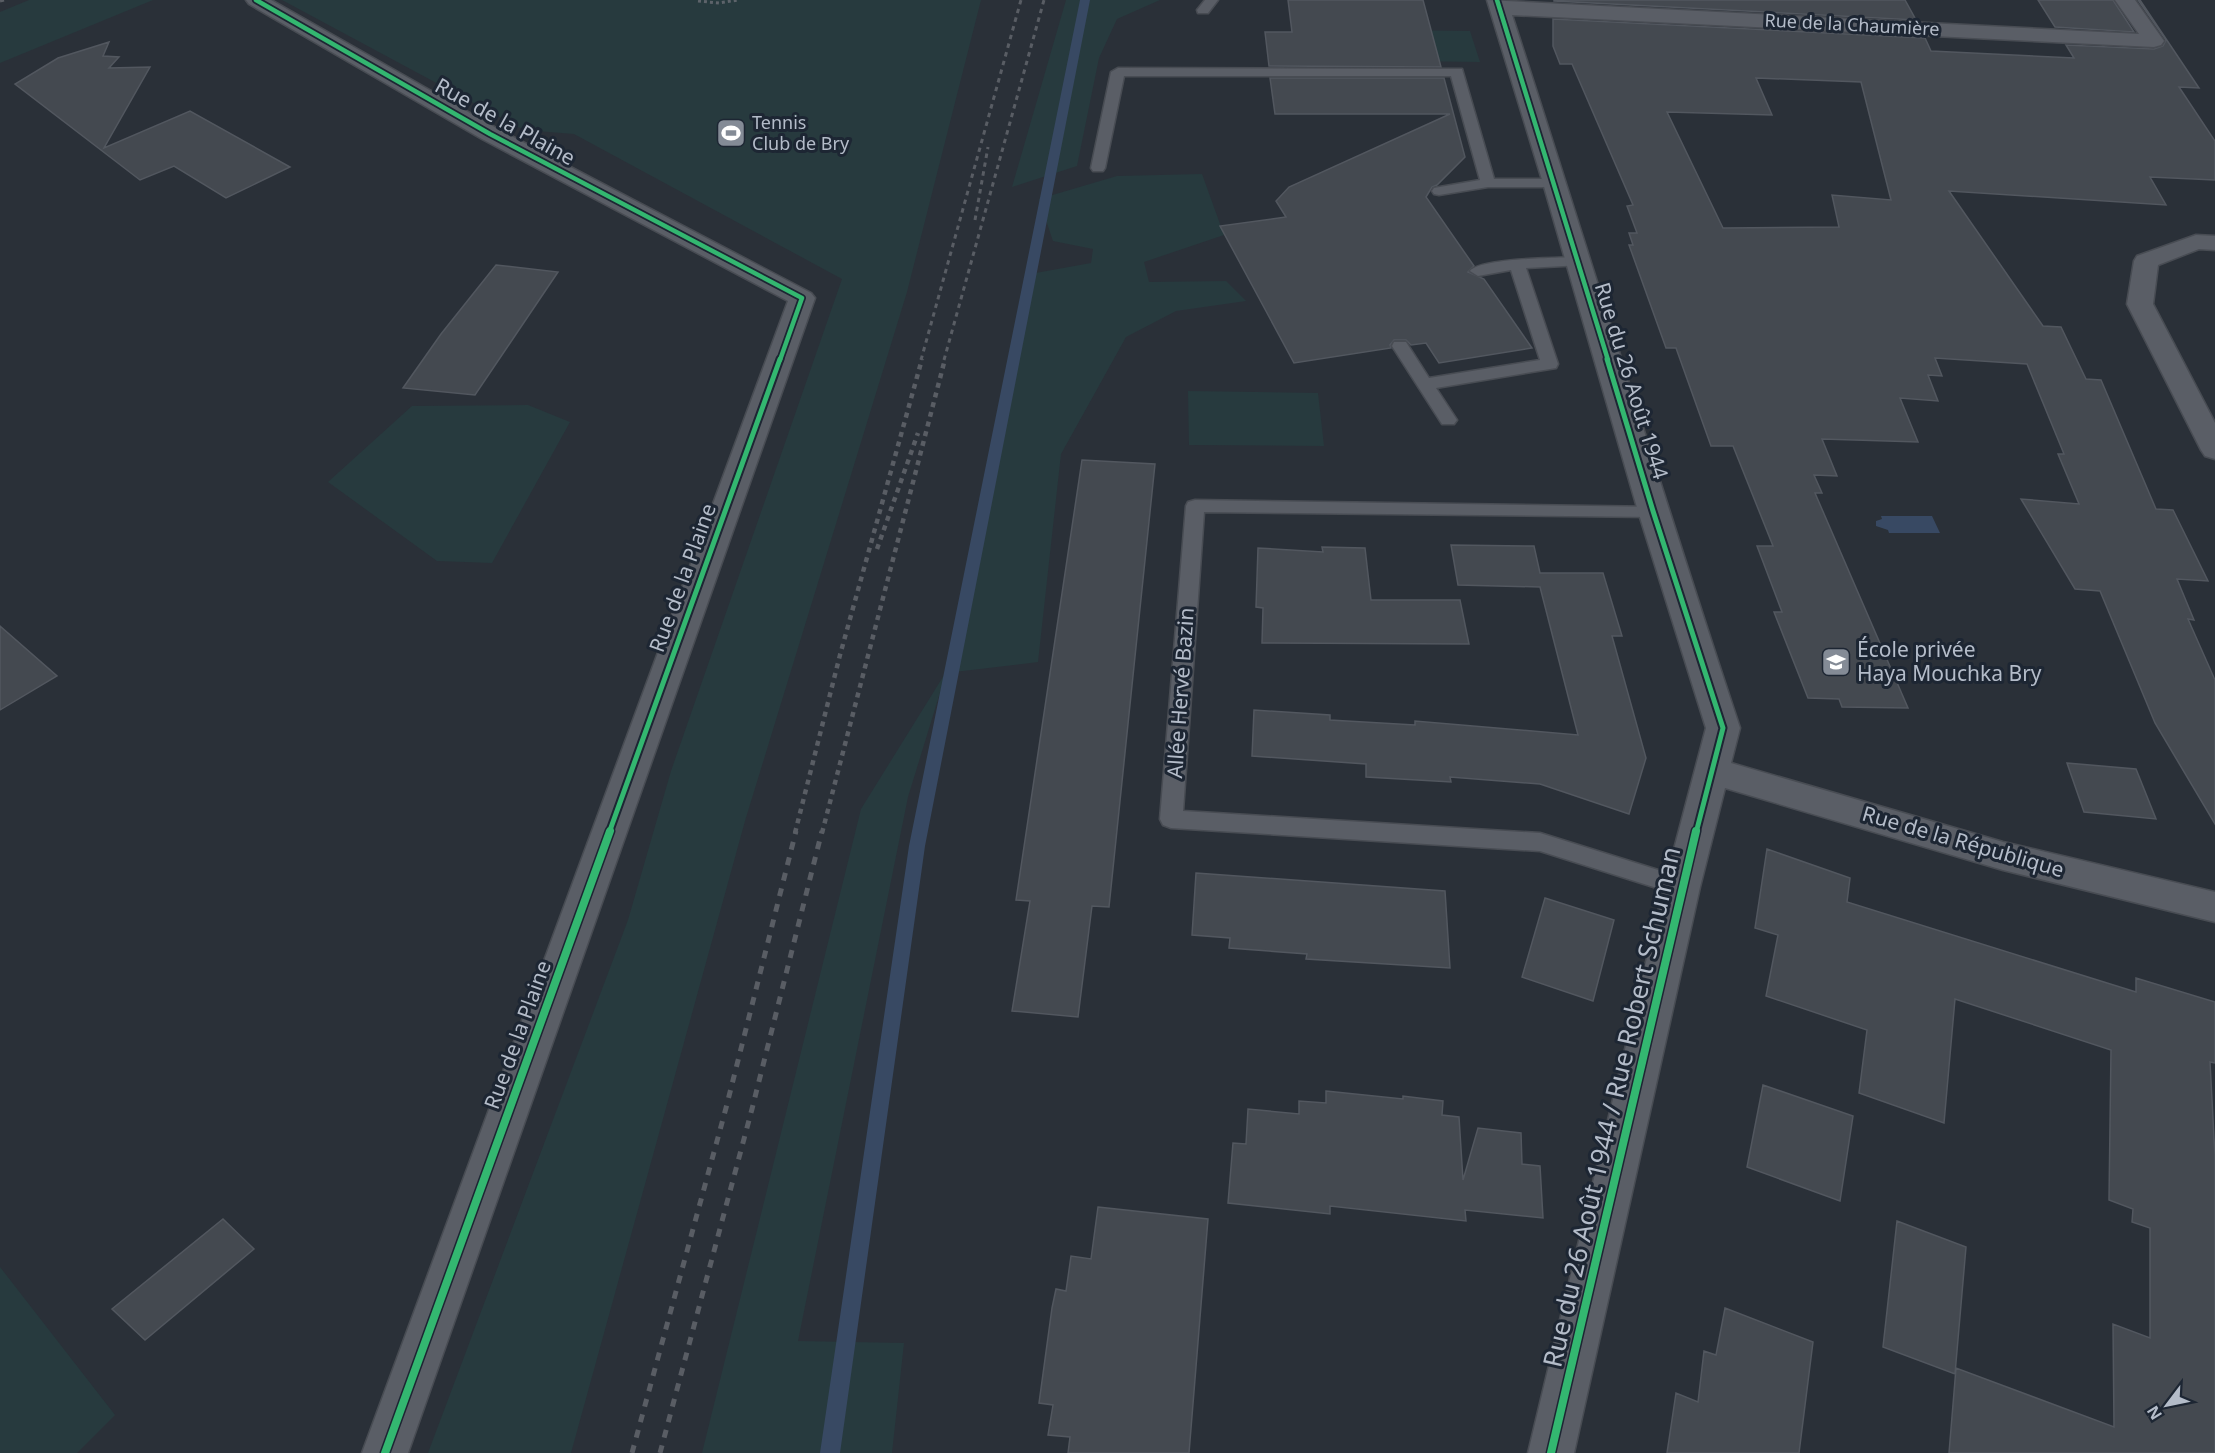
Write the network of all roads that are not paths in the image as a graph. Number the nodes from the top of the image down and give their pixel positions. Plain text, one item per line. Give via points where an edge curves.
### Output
1 (256, 0) edge
2 (2124, 0) edge
3 (1498, 4) edge
4 (1098, 168) dead end
5 (1488, 183) junction
6 (1556, 183) junction
7 (1439, 190) dead end
8 (2215, 243) edge
9 (1577, 262) junction
10 (1517, 265) junction
11 (1478, 270) dead end
12 (1400, 346) dead end
13 (1425, 384) junction
14 (1448, 420) dead end
15 (2215, 450) edge
16 (1653, 511) junction
17 (1713, 771) junction
18 (1682, 887) junction
19 (2215, 907) edge
20 (384, 1453) edge
21 (1551, 1453) edge

1 - 20 street, Rue de la Plaine via 490,134 802,298
2 - 3 street, Rue de la Chaumière via 2154,41
3 - 6 street, Rue du 26 Août 1944
4 - 5 lane via 1118,72 1457,72
5 - 6 lane
5 - 7 lane
6 - 9 street, Rue du 26 Août 1944
8 - 15 street via 2196,242 2146,261 2140,303
9 - 10 lane
9 - 16 street, Rue du 26 Août 1944
10 - 11 lane
10 - 13 lane via 1550,364
12 - 13 lane
13 - 14 lane
16 - 17 street, Rue du 26 Août 1944 via 1723,728
16 - 18 lane, Allée Hervé Bazin via 1195,506 1171,819 1540,842
17 - 18 street, Rue du 26 Août 1944 / Rue Robert Schuman
17 - 19 street, Rue de la République via 2003,856
18 - 21 street, Rue du 26 Août 1944 / Rue Robert Schuman

